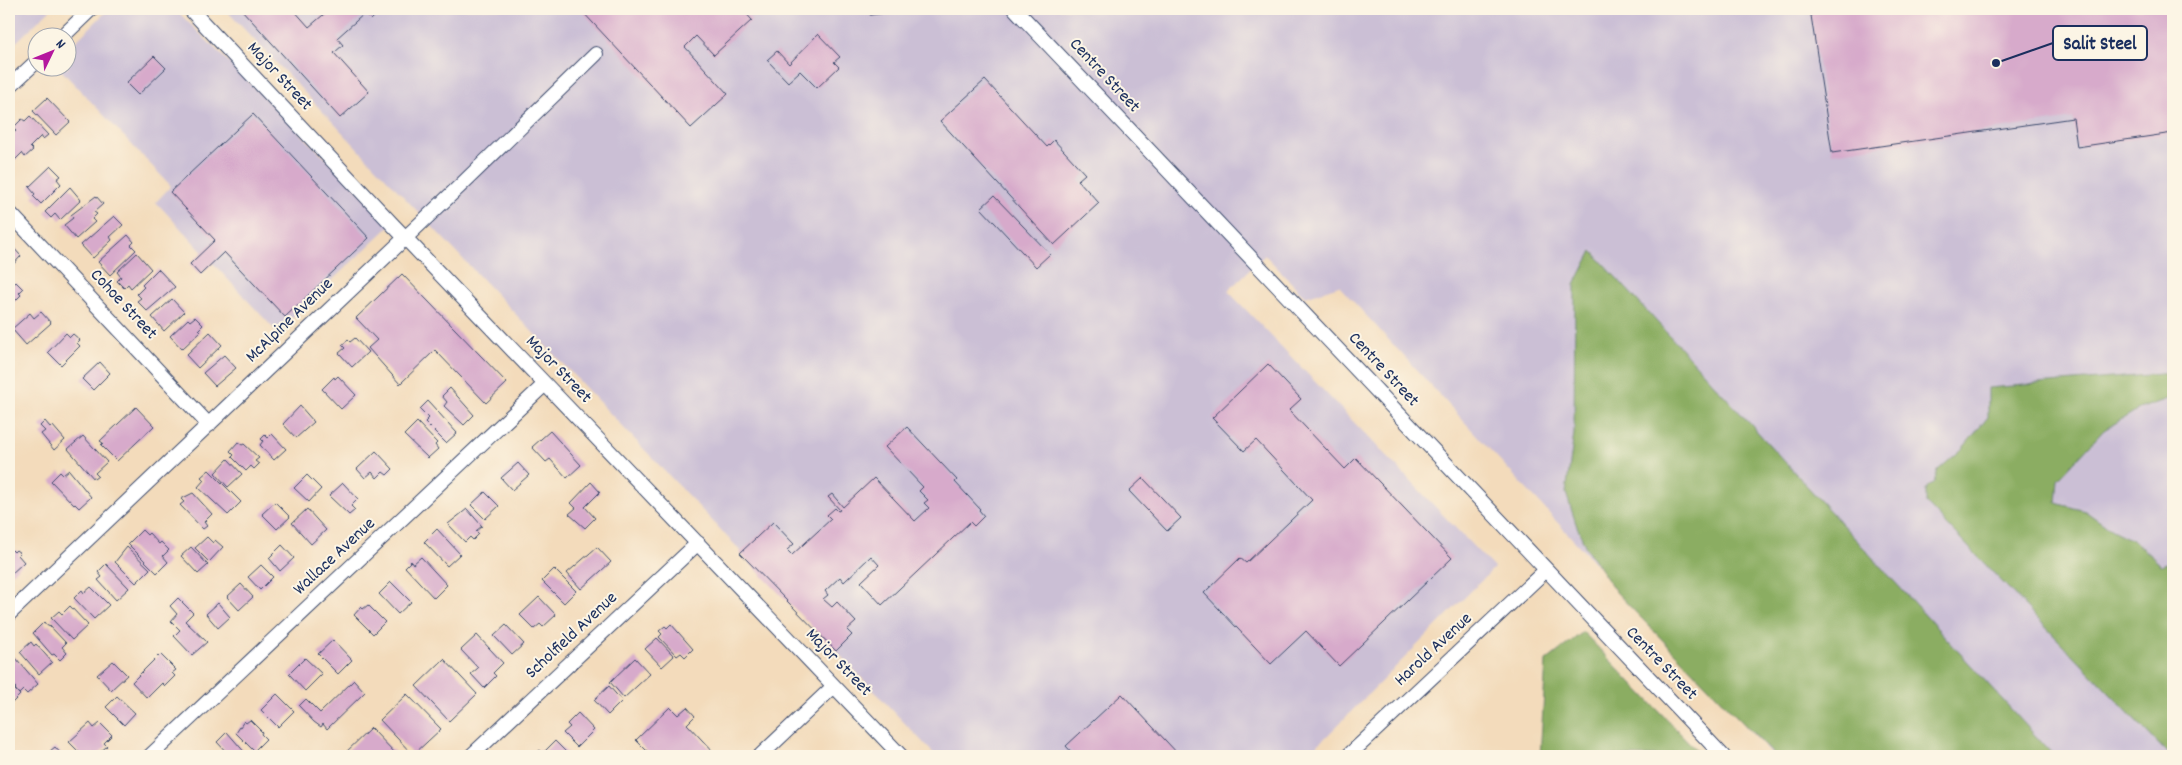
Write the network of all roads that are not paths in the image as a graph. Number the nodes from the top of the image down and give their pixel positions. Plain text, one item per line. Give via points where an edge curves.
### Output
1 (91, 9) edge
2 (190, 9) edge
3 (1016, 9) edge
4 (71, 28) edge
5 (596, 54) dead end
6 (28, 69) edge
7 (9, 87) edge
8 (9, 212) edge
9 (405, 238) junction
10 (546, 384) junction
11 (209, 425) junction
12 (698, 544) junction
13 (1546, 570) junction
14 (9, 614) edge
15 (834, 686) junction
16 (150, 756) edge
17 (471, 756) edge
18 (760, 756) edge
19 (901, 756) edge
20 (1348, 756) edge
21 (1723, 756) edge

1 - 4 street
2 - 9 street, Major Street
3 - 13 street, Centre Street
5 - 9 street, McAlpine Avenue
6 - 7 street
8 - 11 street, Cohoe Street
9 - 10 street, Major Street
9 - 11 street, McAlpine Avenue
10 - 12 street, Major Street
10 - 16 street, Wallace Avenue
11 - 14 street, McAlpine Avenue
12 - 15 street, Major Street
12 - 17 street, Scholfield Avenue
13 - 20 street, Harold Avenue
13 - 21 street, Centre Street
15 - 18 street
15 - 19 street, Major Street

